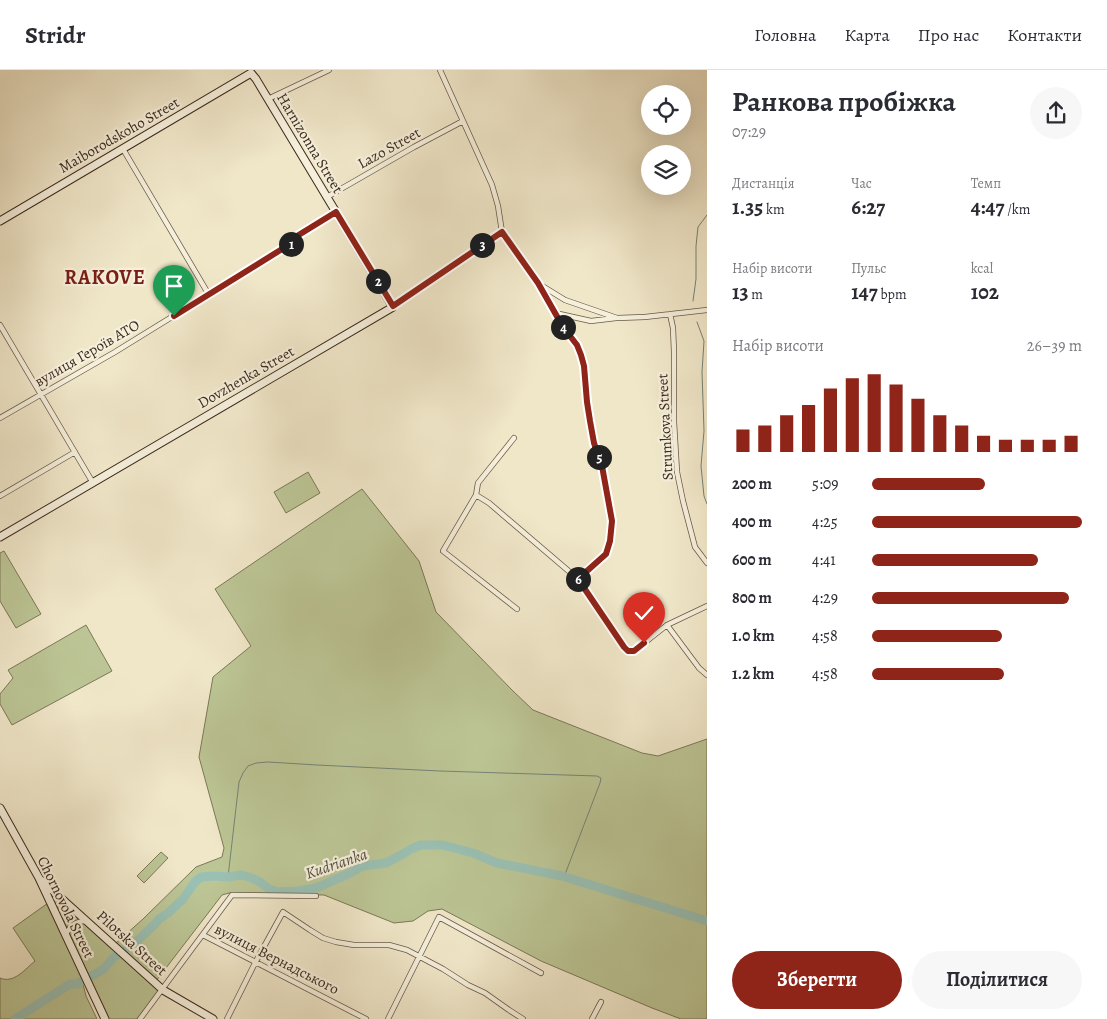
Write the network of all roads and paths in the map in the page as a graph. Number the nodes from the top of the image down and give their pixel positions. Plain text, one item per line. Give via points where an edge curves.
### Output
1 (329, 70) edge
2 (440, 70) edge
3 (251, 72) edge
4 (268, 99) junction
5 (464, 122) junction
6 (123, 149) junction
7 (327, 197) junction
8 (336, 212) junction
9 (0, 221) edge
10 (502, 232) junction
11 (538, 283) junction
12 (209, 295) junction
13 (393, 306) junction
14 (707, 310) edge
15 (556, 313) junction
16 (670, 314) junction
17 (617, 318) junction
18 (0, 325) edge
19 (41, 395) junction
20 (0, 418) edge
21 (514, 438) dead end
22 (75, 452) junction
23 (93, 483) junction
24 (0, 496) edge
25 (476, 496) junction
26 (0, 537) edge
27 (707, 563) edge
28 (578, 579) junction
29 (707, 606) edge
30 (517, 609) dead end
31 (667, 625) junction
32 (707, 675) edge
33 (0, 808) edge
34 (39, 878) junction
35 (316, 896) dead end
36 (86, 921) junction
37 (203, 935) junction
38 (66, 936) junction
39 (419, 956) junction
40 (255, 963) junction
41 (542, 973) dead end
42 (163, 990) junction
43 (601, 1002) dead end
44 (105, 1019) edge
45 (140, 1019) edge
46 (213, 1019) edge
47 (227, 1019) edge
48 (366, 1019) edge
49 (388, 1019) edge
50 (523, 1019) edge
51 (592, 1019) edge

1 - 4 street
2 - 5 street
3 - 4 street, Harnizonna Street
3 - 6 street, Maiborodskoho Street
4 - 7 street, Harnizonna Street
5 - 7 street, Lazo Street
5 - 10 street via 492,185
6 - 9 street, Maiborodskoho Street
6 - 12 street
7 - 8 street, Harnizonna Street
8 - 12 street, вулиця Героїв АТО
8 - 13 street, Harnizonna Street
10 - 11 street
10 - 13 street, Dovzhenka Street
11 - 15 street
11 - 17 street via 565,300
12 - 19 street, вулиця Героїв АТО
13 - 23 street, Dovzhenka Street
14 - 16 street
15 - 17 street via 591,321
15 - 28 street via 577,345 584,366 590,421 612,521 606,554
16 - 17 street
16 - 27 street, Strumkova Street via 677,472 696,547
18 - 19 street
19 - 20 street, вулиця Героїв АТО
19 - 22 street
21 - 25 street via 478,483
22 - 23 street
22 - 24 street
23 - 26 street, Dovzhenka Street
25 - 28 street via 490,503
25 - 30 street via 443,551
28 - 31 street via 628,651 634,651
29 - 31 street
31 - 32 street
33 - 34 street, Chornovola Street
34 - 36 street, Pilotska Street
34 - 38 street, Chornovola Street
35 - 37 street via 232,896
36 - 38 street via 73,924
36 - 42 street, Pilotska Street
37 - 40 street, вулиця Вернадського
37 - 42 street
38 - 44 street, Chornovola Street
39 - 40 street via 389,945 354,944 323,938 283,912
39 - 41 street via 439,917
39 - 49 street
39 - 50 street
40 - 47 street
40 - 48 street, вулиця Вернадського
42 - 45 street
42 - 46 street, Pilotska Street
43 - 51 street

